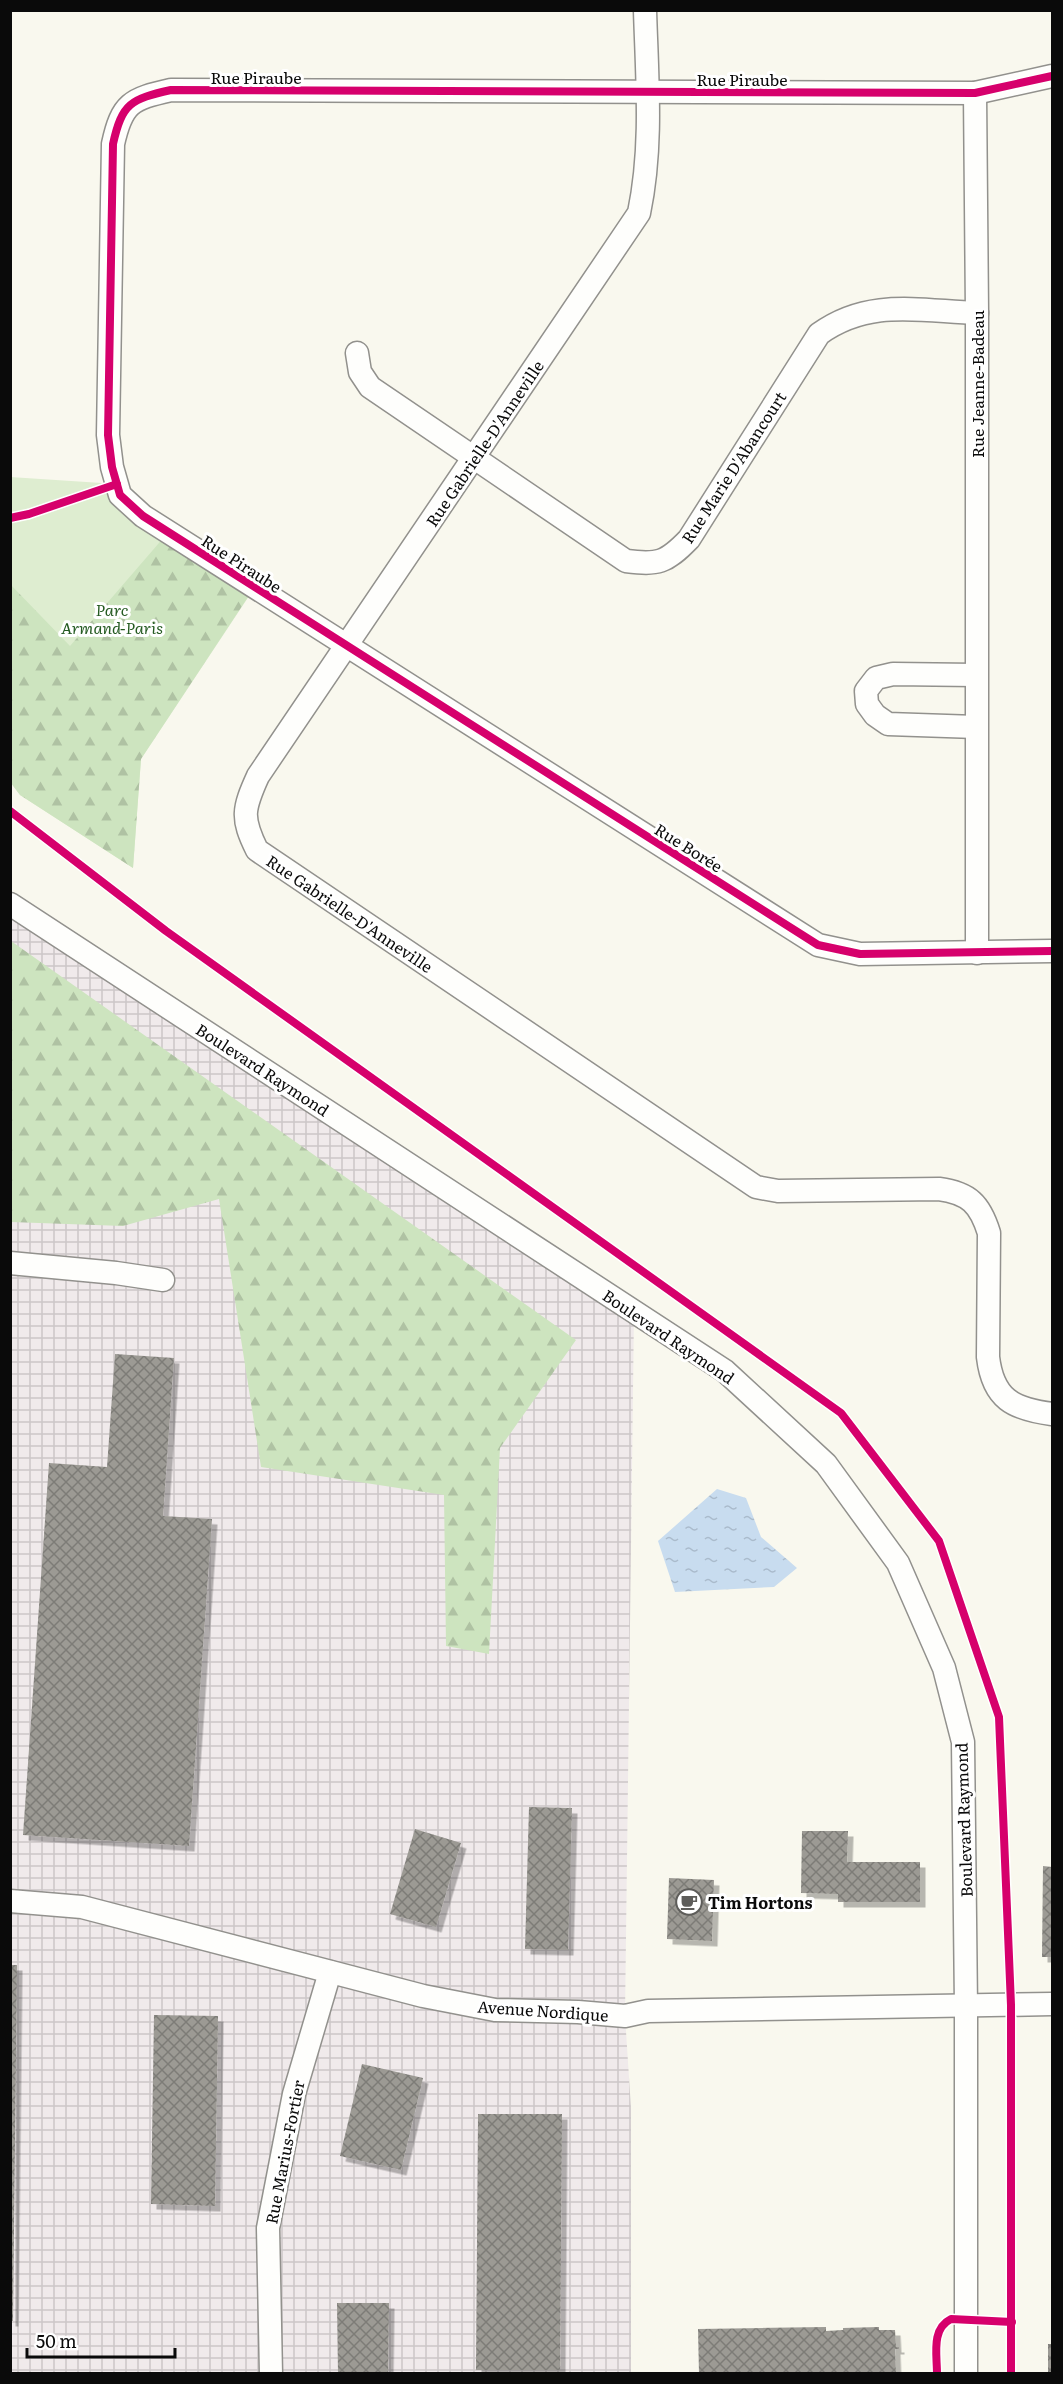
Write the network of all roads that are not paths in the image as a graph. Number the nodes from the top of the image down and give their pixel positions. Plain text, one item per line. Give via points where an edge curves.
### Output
1 (645, 10) edge
2 (1053, 76) edge
3 (647, 92) junction
4 (975, 93) junction
5 (977, 313) junction
6 (357, 353) dead end
7 (474, 458) junction
8 (346, 646) junction
9 (976, 675) junction
10 (976, 727) junction
11 (10, 904) edge
12 (1053, 951) edge
13 (977, 953) junction
14 (10, 1263) edge
15 (164, 1280) dead end
16 (1053, 1414) edge
17 (10, 1901) edge
18 (330, 1972) junction
19 (1053, 2004) edge
20 (966, 2007) junction
21 (270, 2373) edge
22 (966, 2373) edge

1 - 3 street, Rue Gabrielle-D'Anneville
2 - 4 street, Rue Piraube
3 - 4 street, Rue Piraube
3 - 7 street, Rue Gabrielle-D'Anneville via 649,146 639,213
3 - 8 street, Rue Piraube via 171,90 142,97 126,108 113,144 108,435 111,467 120,495 143,516
4 - 5 street, Rue Jeanne-Badeau
5 - 7 street, Rue Marie D'Abancourt via 876,309 836,322 819,334 689,539 662,561 626,561
5 - 9 street, Rue Jeanne-Badeau
6 - 7 street, Rue Marie D'Abancourt via 360,372 370,387
7 - 8 street, Rue Gabrielle-D'Anneville
8 - 13 street, Rue Borée via 818,945 860,954
8 - 16 street, Rue Gabrielle-D'Anneville via 249,795 245,811 247,830 258,850 756,1187 778,1191 939,1189 955,1191 972,1200 984,1216 989,1233 990,1374 998,1391 1012,1404 1028,1411
9 - 10 street, Rue Jeanne-Badeau
9 - 10 street via 893,674 876,678 866,691 867,704 888,724
10 - 13 street, Rue Jeanne-Badeau
11 - 20 street, Boulevard Raymond via 725,1371 825,1464 897,1563 944,1668 963,1742
12 - 13 street, Rue Borée
14 - 15 street
17 - 18 street, Avenue Nordique via 82,1907
18 - 20 street, Avenue Nordique via 495,2010 625,2016 648,2011
18 - 21 street, Rue Marius-Fortier via 294,2094 268,2228
19 - 20 street, Avenue Nordique
20 - 22 street, Boulevard Raymond

